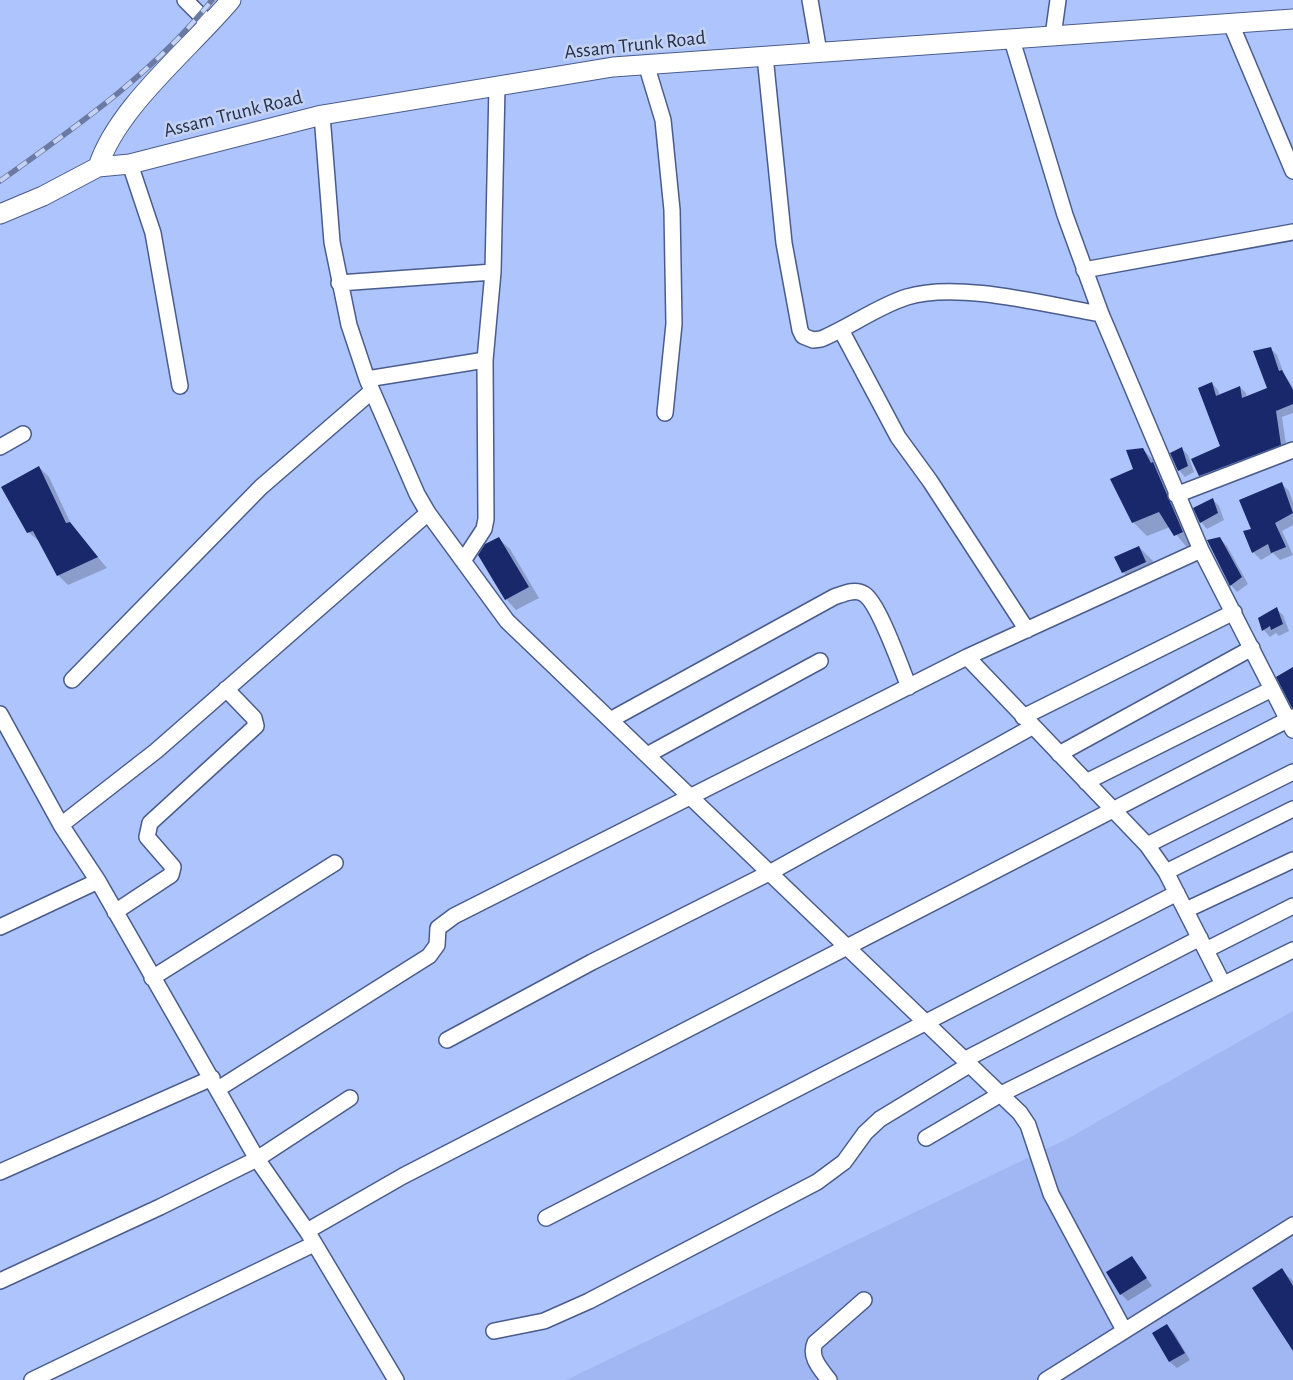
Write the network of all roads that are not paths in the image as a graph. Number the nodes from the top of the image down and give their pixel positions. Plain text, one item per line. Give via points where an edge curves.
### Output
1 (185, 0) edge
2 (231, 0) edge
3 (810, 0) edge
4 (1058, 0) edge
5 (1293, 19) edge
6 (1231, 24) junction
7 (210, 25) junction
8 (1053, 36) junction
9 (1012, 40) junction
10 (819, 52) junction
11 (765, 56) junction
12 (646, 64) junction
13 (497, 86) junction
14 (322, 114) junction
15 (130, 164) junction
16 (98, 167) junction
17 (1293, 171) edge
18 (1, 212) edge
19 (1293, 232) edge
20 (1084, 270) junction
21 (493, 272) junction
22 (339, 283) junction
23 (1101, 314) junction
24 (841, 330) junction
25 (485, 360) junction
26 (370, 385) junction
27 (180, 386) dead end
28 (665, 413) dead end
29 (23, 434) dead end
30 (0, 447) edge
31 (1293, 450) edge
32 (1176, 495) junction
33 (428, 513) junction
34 (1201, 550) junction
35 (463, 561) junction
36 (1234, 612) junction
37 (1027, 630) junction
38 (1252, 648) junction
39 (967, 657) junction
40 (820, 661) dead end
41 (72, 680) dead end
42 (909, 687) junction
43 (1272, 689) junction
44 (226, 690) junction
45 (0, 714) edge
46 (612, 719) junction
47 (1028, 722) junction
48 (1291, 722) edge
49 (1059, 754) junction
50 (647, 755) junction
51 (1293, 772) edge
52 (1086, 782) junction
53 (692, 798) junction
54 (1293, 809) edge
55 (1114, 810) junction
56 (61, 825) junction
57 (1146, 845) junction
58 (1293, 860) edge
59 (334, 863) dead end
60 (771, 872) junction
61 (1166, 872) junction
62 (98, 881) junction
63 (1177, 893) junction
64 (1293, 906) edge
65 (1186, 910) junction
66 (115, 912) junction
67 (0, 927) edge
68 (1203, 944) junction
69 (849, 946) junction
70 (1293, 950) edge
71 (152, 978) junction
72 (1223, 984) junction
73 (926, 1021) junction
74 (447, 1040) dead end
75 (966, 1063) junction
76 (215, 1083) junction
77 (1001, 1094) junction
78 (350, 1098) dead end
79 (926, 1138) dead end
80 (257, 1158) junction
81 (0, 1172) edge
82 (546, 1218) dead end
83 (1293, 1225) edge
84 (310, 1238) junction
85 (0, 1280) edge
86 (864, 1300) dead end
87 (1124, 1330) junction
88 (494, 1332) dead end
89 (32, 1380) edge
90 (396, 1380) edge
91 (828, 1380) edge
92 (1046, 1380) edge

1 - 7 street
2 - 7 main road
3 - 10 street
4 - 8 street
5 - 6 main road, Assam Trunk Road
6 - 8 main road, Assam Trunk Road
6 - 17 street
7 - 16 main road via 130,110 104,149
8 - 9 main road, Assam Trunk Road
9 - 10 main road, Assam Trunk Road
9 - 20 street
10 - 11 main road, Assam Trunk Road
11 - 12 main road, Assam Trunk Road
11 - 24 street via 784,244 800,330 803,336 812,340
12 - 13 main road, Assam Trunk Road
12 - 28 street via 663,120 672,210 674,324
13 - 14 main road, Assam Trunk Road
13 - 21 street
14 - 15 main road, Assam Trunk Road
14 - 22 street via 332,242
15 - 16 main road, Assam Trunk Road
15 - 27 street via 153,233
16 - 18 main road, Assam Trunk Road via 43,196
19 - 20 street
20 - 23 street
21 - 22 street
21 - 25 street
22 - 26 street via 349,325
23 - 24 street via 976,293 934,292 905,298
23 - 32 street
24 - 37 street via 894,432 930,481
25 - 26 street
25 - 35 street via 486,519 484,529
26 - 33 street
26 - 41 street via 261,487
29 - 30 street
31 - 32 street
32 - 34 street
33 - 35 street
33 - 44 street
34 - 36 street
34 - 37 street
35 - 46 street via 507,620
36 - 38 street
36 - 47 street
37 - 39 street
38 - 43 street
38 - 49 street
39 - 42 street
39 - 47 street
40 - 50 street
42 - 46 street via 876,609 866,594 847,592 834,596
42 - 53 street
43 - 48 street
43 - 52 street
44 - 56 street via 156,751
44 - 66 street via 254,718 256,726 150,823 148,837 172,867 171,875
45 - 56 street
46 - 50 street
47 - 49 street
47 - 60 street
48 - 55 street
49 - 52 street
50 - 53 street
51 - 57 street
52 - 55 street
53 - 60 street
53 - 76 street via 454,916 438,928 437,945 428,956
54 - 61 street
55 - 57 street
55 - 69 street
56 - 62 street
57 - 61 street
58 - 65 street
59 - 71 street
60 - 69 street
60 - 74 street
61 - 63 street
62 - 66 street
62 - 67 street
63 - 65 street
63 - 73 street
64 - 68 street
65 - 68 street
66 - 71 street
68 - 72 street
68 - 75 street
69 - 73 street
69 - 84 street via 403,1176
70 - 72 street
71 - 76 street
72 - 77 street
73 - 75 street
73 - 82 street via 838,1070
75 - 77 street
75 - 88 street via 880,1119 865,1133 844,1162 818,1182 544,1322
76 - 80 street
76 - 81 street
77 - 79 street
77 - 87 street via 1028,1124 1051,1194
78 - 80 street
80 - 84 street
80 - 85 street via 160,1207
83 - 87 street
84 - 89 street
84 - 90 street
86 - 91 street via 815,1342 813,1356
87 - 92 street

